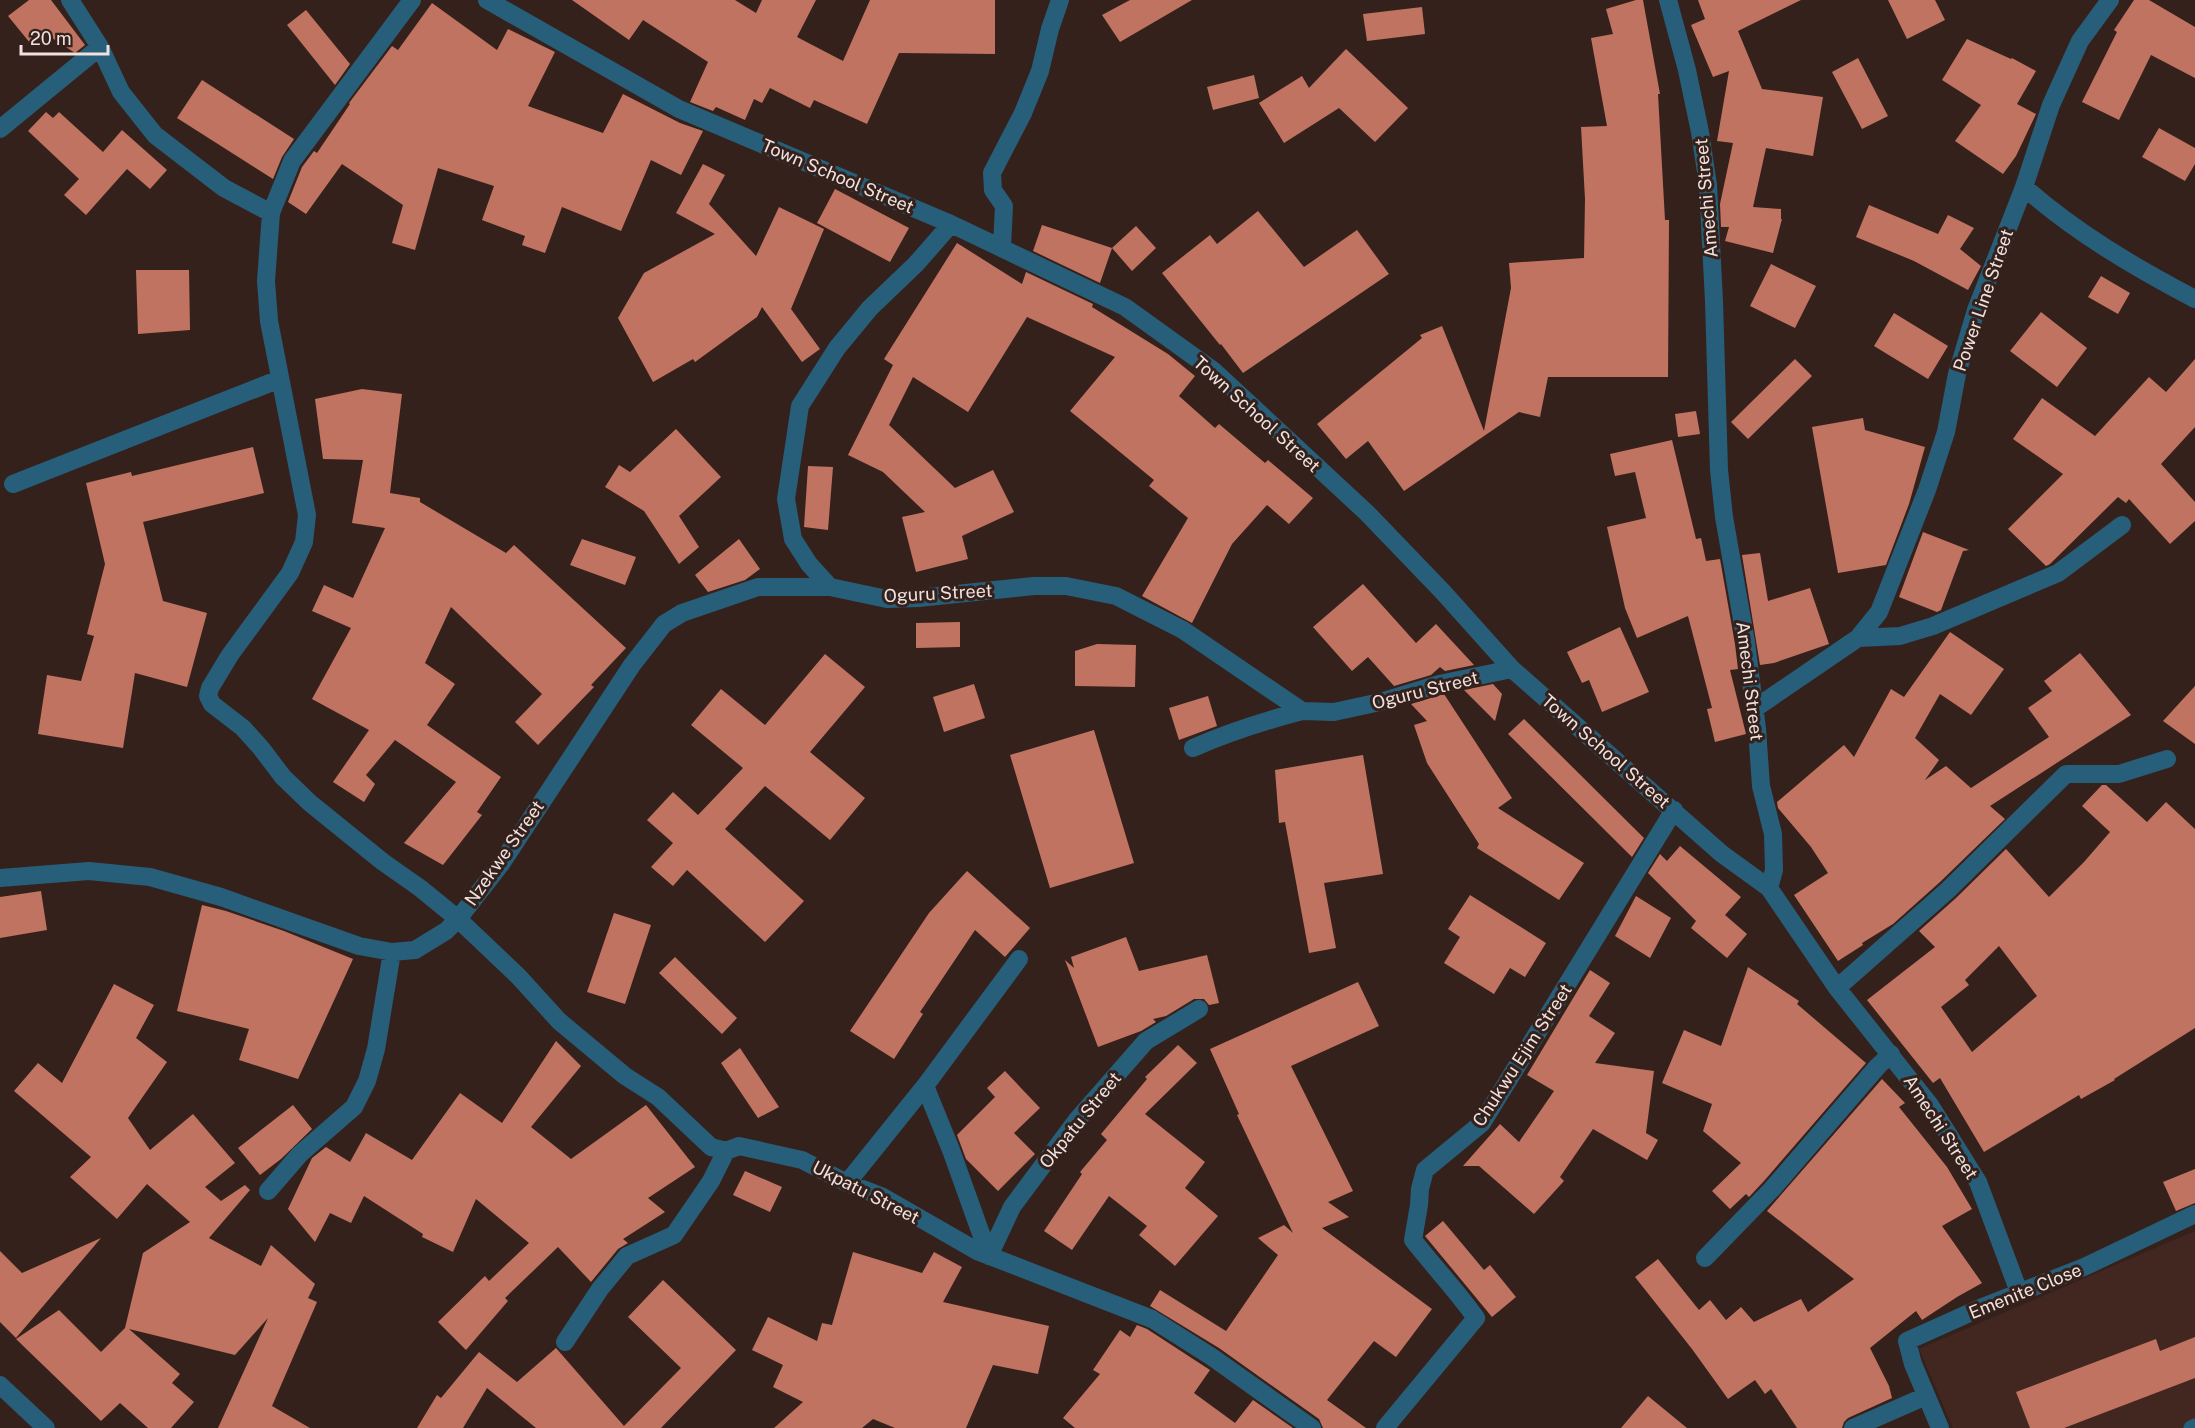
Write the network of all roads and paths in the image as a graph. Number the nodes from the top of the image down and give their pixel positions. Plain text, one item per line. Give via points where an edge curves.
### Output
1 (70, 0) edge
2 (412, 0) edge
3 (488, 0) edge
4 (1060, 0) edge
5 (1668, 0) edge
6 (2110, 0) edge
7 (100, 47) junction
8 (0, 129) edge
9 (2024, 187) junction
10 (271, 213) junction
11 (951, 224) junction
12 (1002, 246) junction
13 (2195, 299) edge
14 (280, 379) junction
15 (13, 484) dead end
16 (2122, 525) dead end
17 (830, 587) junction
18 (1858, 638) junction
19 (1512, 669) junction
20 (1754, 709) junction
21 (1302, 711) junction
22 (1193, 748) dead end
23 (2167, 759) dead end
24 (1674, 810) junction
25 (0, 878) edge
26 (1769, 888) junction
27 (458, 918) junction
28 (392, 951) junction
29 (1019, 959) dead end
30 (1837, 988) junction
31 (1199, 1010) dead end
32 (1892, 1054) junction
33 (925, 1086) junction
34 (726, 1151) junction
35 (847, 1184) junction
36 (268, 1191) dead end
37 (2195, 1214) edge
38 (989, 1256) junction
39 (1705, 1258) dead end
40 (2019, 1292) junction
41 (565, 1342) dead end
42 (0, 1385) edge
43 (1926, 1396) junction
44 (46, 1428) edge
45 (1312, 1428) edge
46 (1385, 1428) edge
47 (1853, 1428) edge
48 (1940, 1428) edge

1 - 7 street
2 - 10 street via 292,161
3 - 11 street, Town School Street via 679,109
4 - 12 street via 1040,71 992,172 993,190 1004,206
5 - 20 street, Amechi Street via 1701,132 1708,186 1719,470
6 - 9 street, Power Line Street via 2080,41 2051,105
7 - 8 street
7 - 10 street via 121,92 155,135 224,188
9 - 13 street via 2052,212 2108,250
9 - 18 street, Power Line Street via 1976,310 1928,490 1880,612
10 - 14 street via 266,281
11 - 12 street, Town School Street
11 - 17 street via 837,348 800,406 786,499 793,538
12 - 19 street, Town School Street via 1125,307 1214,371 1367,513
14 - 15 street
14 - 27 street via 307,514 304,542 290,573 230,655 208,696 212,704 243,728 310,803
16 - 18 street via 2058,573 1933,626 1900,636
17 - 21 street, Oguru Street via 887,598 1034,586 1066,586 1116,596 1184,630
17 - 27 street, Nzekwe Street via 758,587 682,613 664,624 626,674 501,864
18 - 20 street, Power Line Street
19 - 21 street, Oguru Street via 1334,712
19 - 24 street, Town School Street
20 - 26 street, Amechi Street via 1761,786 1773,834 1774,870
21 - 22 street, Oguru Street via 1223,734
23 - 30 street via 2119,774 2066,774 1948,890
24 - 26 street, Town School Street via 1722,854
24 - 46 street, Chukwu Ejim Street via 1482,1123 1425,1170 1413,1240 1476,1318
25 - 28 street, Nzekwe Street via 89,871 150,877 221,897 359,946
26 - 30 street, Amechi Street
27 - 28 street, Nzekwe Street via 446,931 415,950
27 - 34 street via 559,1021 625,1076 658,1097 711,1147
28 - 36 street via 376,1049 354,1107 300,1154
29 - 33 street
30 - 32 street, Amechi Street
31 - 38 street, Okpatu Street via 1146,1041 1076,1121 1012,1207
32 - 39 street
32 - 40 street, Amechi Street via 1930,1105 1978,1182
33 - 35 street
33 - 38 street
34 - 35 street, Ukpatu Street via 739,1146 802,1160
34 - 41 street via 711,1181 674,1235 627,1256 600,1288
35 - 38 street, Ukpatu Street via 883,1197
37 - 40 street, Emenite Close via 2084,1267
38 - 45 street, Ukpatu Street via 1152,1319
40 - 43 street, Emenite Close via 1907,1341
42 - 44 street
43 - 47 street
43 - 48 street

